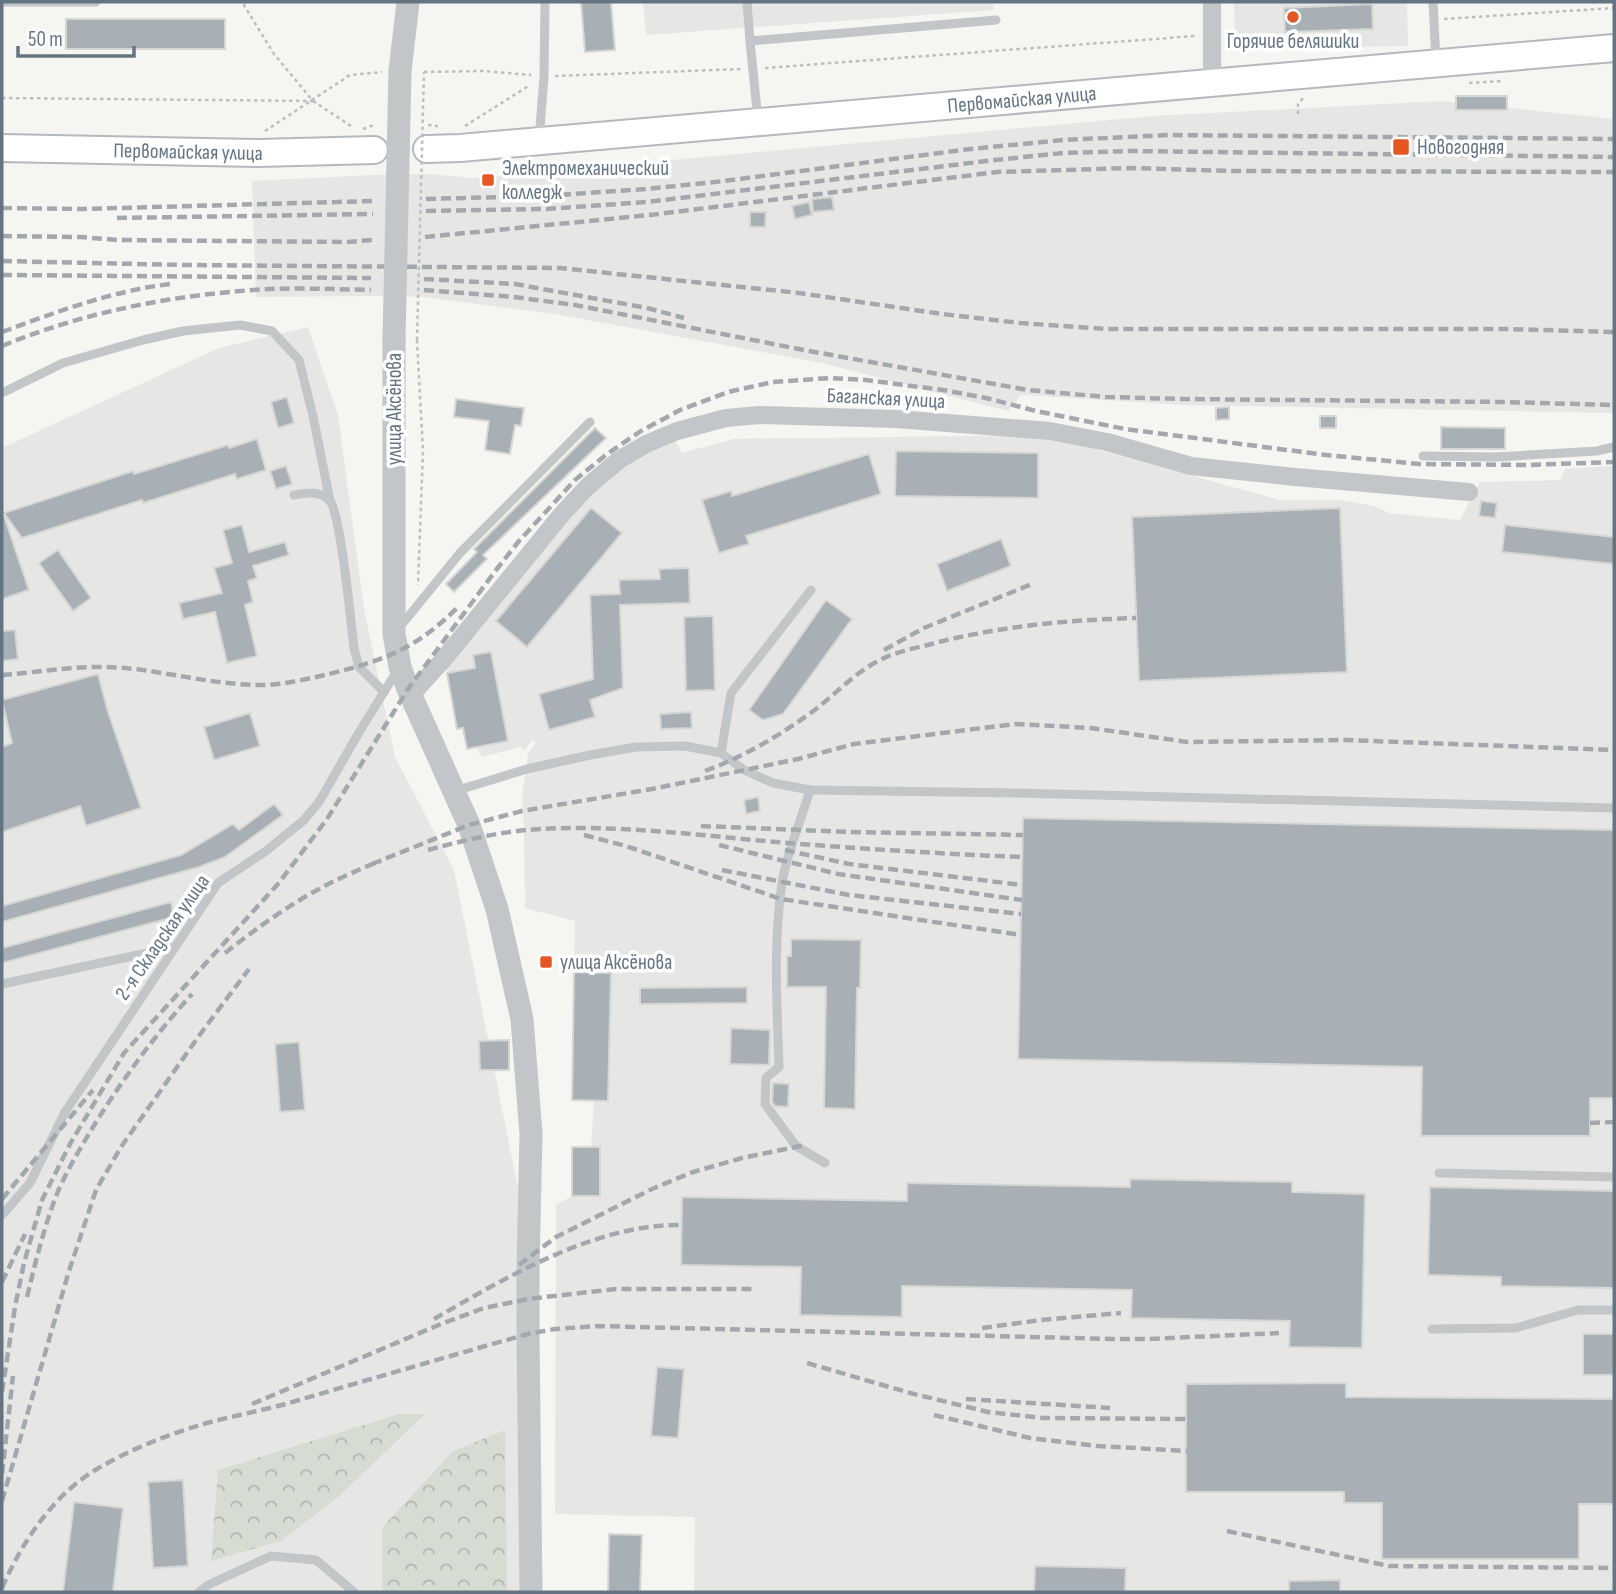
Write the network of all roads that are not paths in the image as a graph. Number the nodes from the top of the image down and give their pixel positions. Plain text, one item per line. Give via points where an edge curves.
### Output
1 (2, 2) edge
2 (96, 2) edge
3 (408, 2) edge
4 (545, 2) edge
5 (747, 2) edge
6 (1212, 2) edge
7 (1433, 2) edge
8 (996, 20) dead end
9 (750, 41) junction
10 (1614, 48) edge
11 (1436, 64) junction
12 (1212, 83) junction
13 (758, 123) junction
14 (431, 133) dead end
15 (368, 135) road end
16 (539, 141) junction
17 (2, 148) edge
18 (2, 393) edge
19 (590, 422) dead end
20 (1614, 447) edge
21 (1423, 456) dead end
22 (1469, 492) dead end
23 (294, 495) dead end
24 (330, 501) junction
25 (811, 590) dead end
26 (394, 634) junction
27 (400, 667) junction
28 (384, 692) junction
29 (411, 695) junction
30 (721, 753) junction
31 (810, 790) junction
32 (454, 791) junction
33 (1614, 808) edge
34 (175, 947) junction
35 (2, 984) edge
36 (825, 1163) dead end
37 (1439, 1173) dead end
38 (1614, 1177) edge
39 (2, 1215) edge
40 (1614, 1310) edge
41 (1432, 1329) dead end
42 (199, 1592) edge
43 (354, 1592) edge
44 (531, 1592) edge

1 - 2 lane
3 - 26 street, улица Аксёнова, bridge via 395,72 406,340
4 - 16 lane
5 - 9 lane
6 - 12 street
7 - 11 lane
8 - 9 lane
9 - 13 lane
10 - 11 main road, Первомайская улица
11 - 12 main road, Первомайская улица
12 - 13 main road, Первомайская улица
13 - 16 main road, Первомайская улица
14 - 16 main road, Первомайская улица via 460,148
15 - 17 main road, Первомайская улица via 259,153
18 - 24 lane via 63,363 143,340 240,325 272,331 299,360
19 - 26 lane via 460,553
20 - 21 lane via 1496,457
22 - 29 street, Баганская улица via 1191,466 1050,431 896,419 726,418 646,444 587,487
23 - 24 lane via 315,492
24 - 28 lane via 338,522 359,667
25 - 30 lane via 731,693
26 - 27 street, улица Аксёнова
27 - 28 lane, 2-я Складская улица
27 - 29 street, улица Аксёнова
28 - 34 lane, 2-я Складская улица via 319,802 266,851 218,883
29 - 32 street, улица Аксёнова
30 - 31 lane via 744,771 773,783
30 - 32 lane via 685,746 636,747 527,769
31 - 33 lane
31 - 36 lane via 783,882 776,973 779,1067 766,1077 765,1104 796,1146
32 - 44 street, улица Аксёнова via 497,909 522,1019 531,1134
34 - 35 lane
34 - 39 lane, 2-я Складская улица via 65,1112 30,1183
37 - 38 lane
40 - 41 lane via 1578,1310 1516,1328
42 - 43 lane via 271,1556 316,1560

